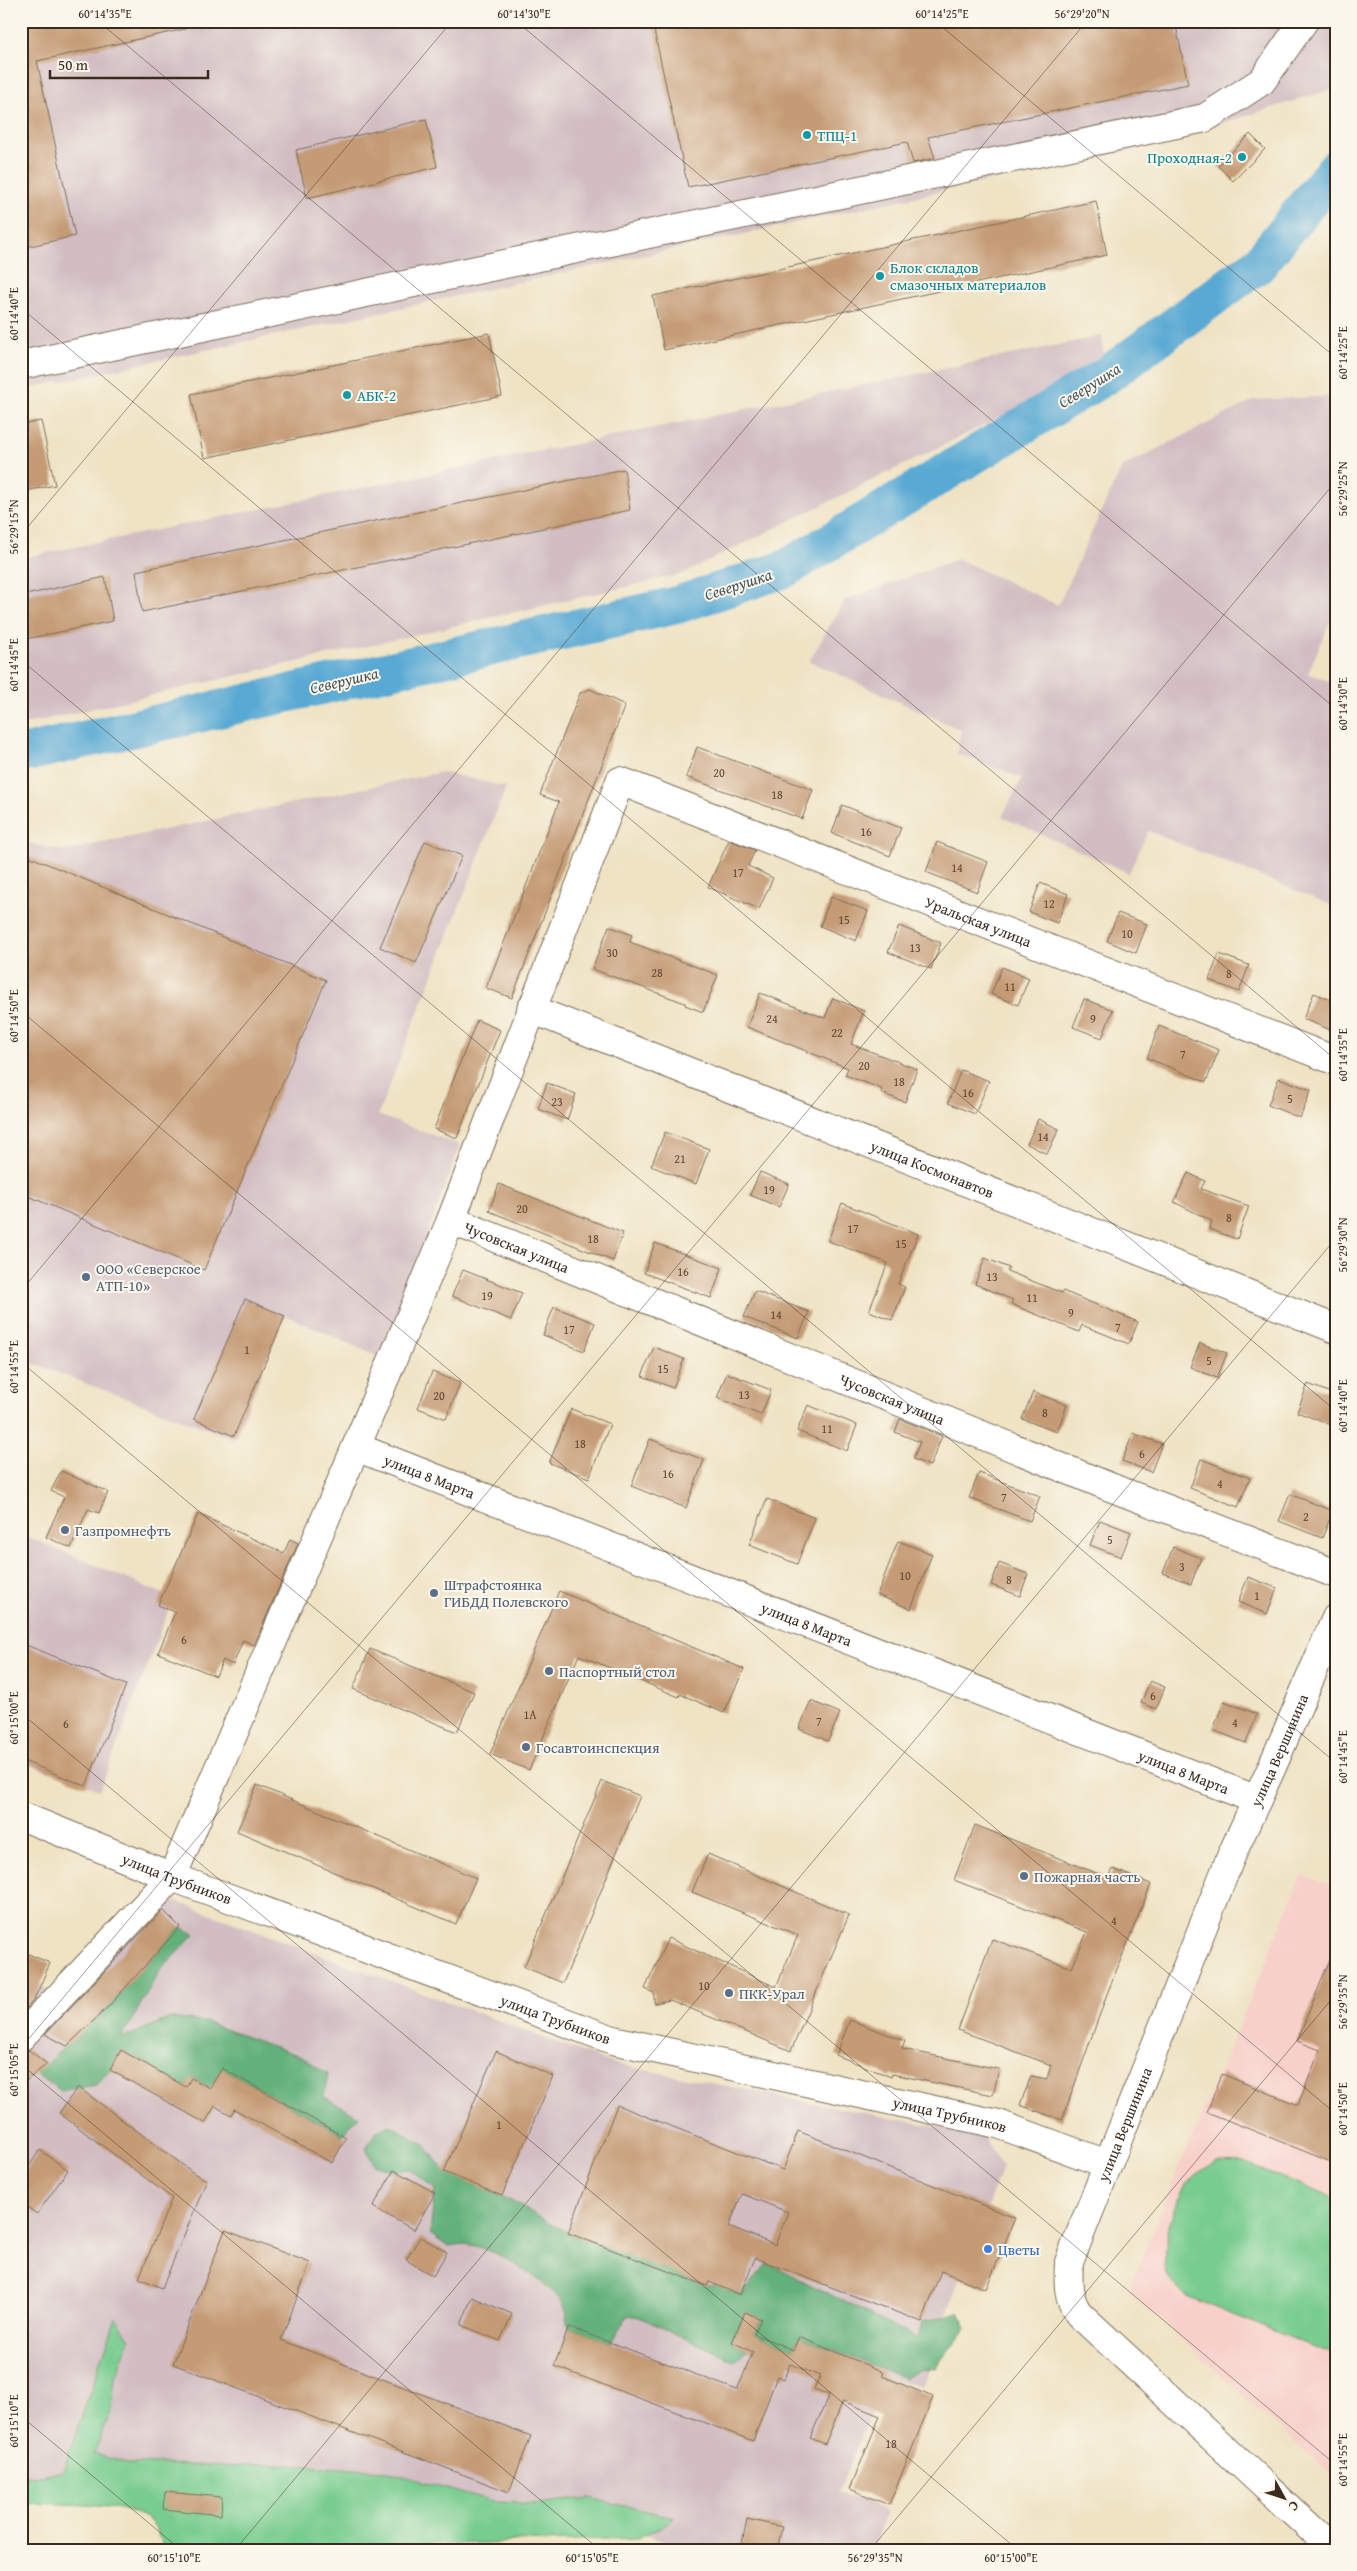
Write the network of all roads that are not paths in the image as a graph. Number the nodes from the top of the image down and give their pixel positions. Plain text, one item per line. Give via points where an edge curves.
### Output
1 (1304, 21) edge
2 (21, 365) edge
3 (531, 1009) junction
4 (1336, 1061) edge
5 (451, 1220) junction
6 (1336, 1329) edge
7 (356, 1448) junction
8 (1336, 1574) edge
9 (1336, 1618) edge
10 (1257, 1800) junction
11 (21, 1816) edge
12 (172, 1877) junction
13 (21, 2037) edge
14 (1108, 2164) junction
15 (1334, 2550) edge

1 - 2 street via 1262,81 1205,118
3 - 4 street, Уральская улица via 620,780
3 - 5 street
3 - 6 street, улица Космонавтов
5 - 7 street
5 - 8 street, Чусовская улица via 1110,1487
7 - 10 street, улица 8 Марта
7 - 12 street
9 - 10 street, улица Вершинина
10 - 14 street, улица Вершинина via 1232,1854
11 - 12 street, улица Трубников
12 - 13 street
12 - 14 street, улица Трубников via 613,2040 998,2124
14 - 15 street, улица Вершинина via 1069,2262 1070,2299 1074,2307 1144,2376

